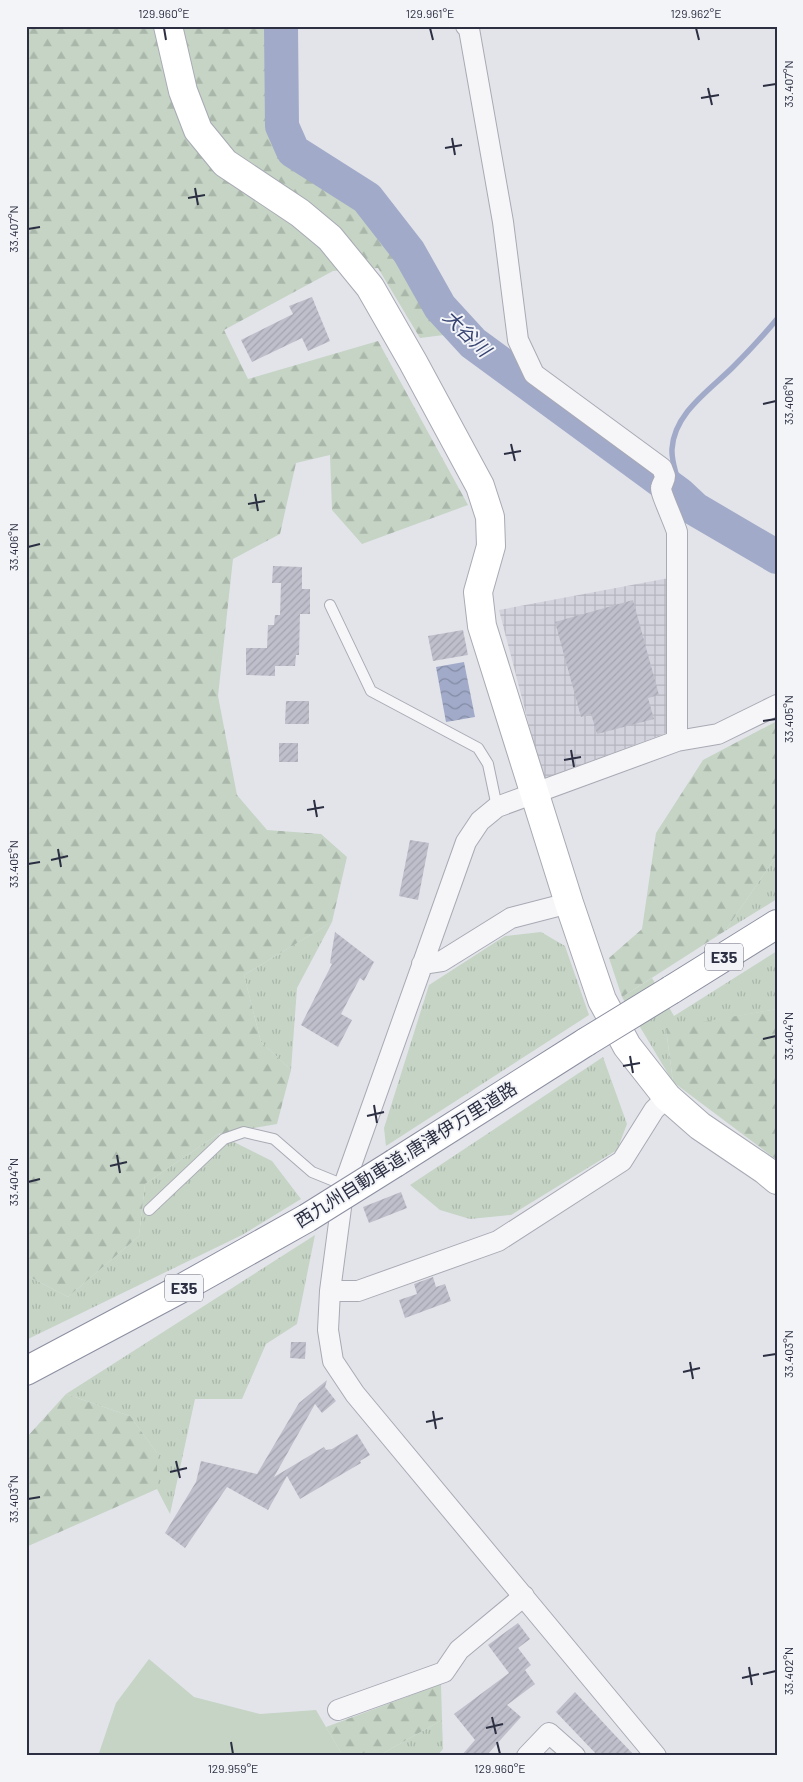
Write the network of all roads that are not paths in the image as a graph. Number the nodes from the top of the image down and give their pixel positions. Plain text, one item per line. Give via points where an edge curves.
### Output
1 (168, 26) edge
2 (466, 26) edge
3 (330, 605) dead end
4 (777, 705) edge
5 (677, 741) junction
6 (534, 794) junction
7 (497, 807) junction
8 (569, 903) junction
9 (777, 924) edge
10 (422, 964) junction
11 (667, 1097) junction
12 (777, 1180) edge
13 (344, 1186) junction
14 (149, 1210) dead end
15 (330, 1291) junction
16 (60, 1355) junction
17 (26, 1371) edge
18 (26, 1377) edge
19 (524, 1596) junction
20 (338, 1710) dead end
21 (527, 1756) edge
22 (575, 1756) edge
23 (656, 1756) edge

1 - 6 main road via 183,92 198,130 225,163 300,213 330,238 370,287 480,486 490,517 491,546 478,592 482,626
2 - 5 street via 503,222 518,340 534,374 662,468 677,532
3 - 7 lane via 371,691 478,748 488,764
4 - 5 street via 718,734
5 - 6 street
6 - 7 street
6 - 8 main road
7 - 10 street via 480,821 466,842
8 - 10 street via 512,918 442,961
8 - 11 main road via 602,1000 627,1046
9 - 16 main road, 西九州自動車道;唐津伊万里道路 / E35, bridge via 307,1218
10 - 13 street
11 - 12 main road via 700,1126
11 - 15 street via 654,1110 622,1161 498,1241 358,1291
13 - 14 lane via 312,1172 274,1139 244,1132 224,1139
13 - 15 street
15 - 19 street via 328,1330 333,1361 355,1394
16 - 17 main road, 西九州自動車道;唐津伊万里道路 / E35
16 - 18 main road
19 - 20 street via 459,1650 444,1672
19 - 23 street
21 - 22 street via 549,1733

